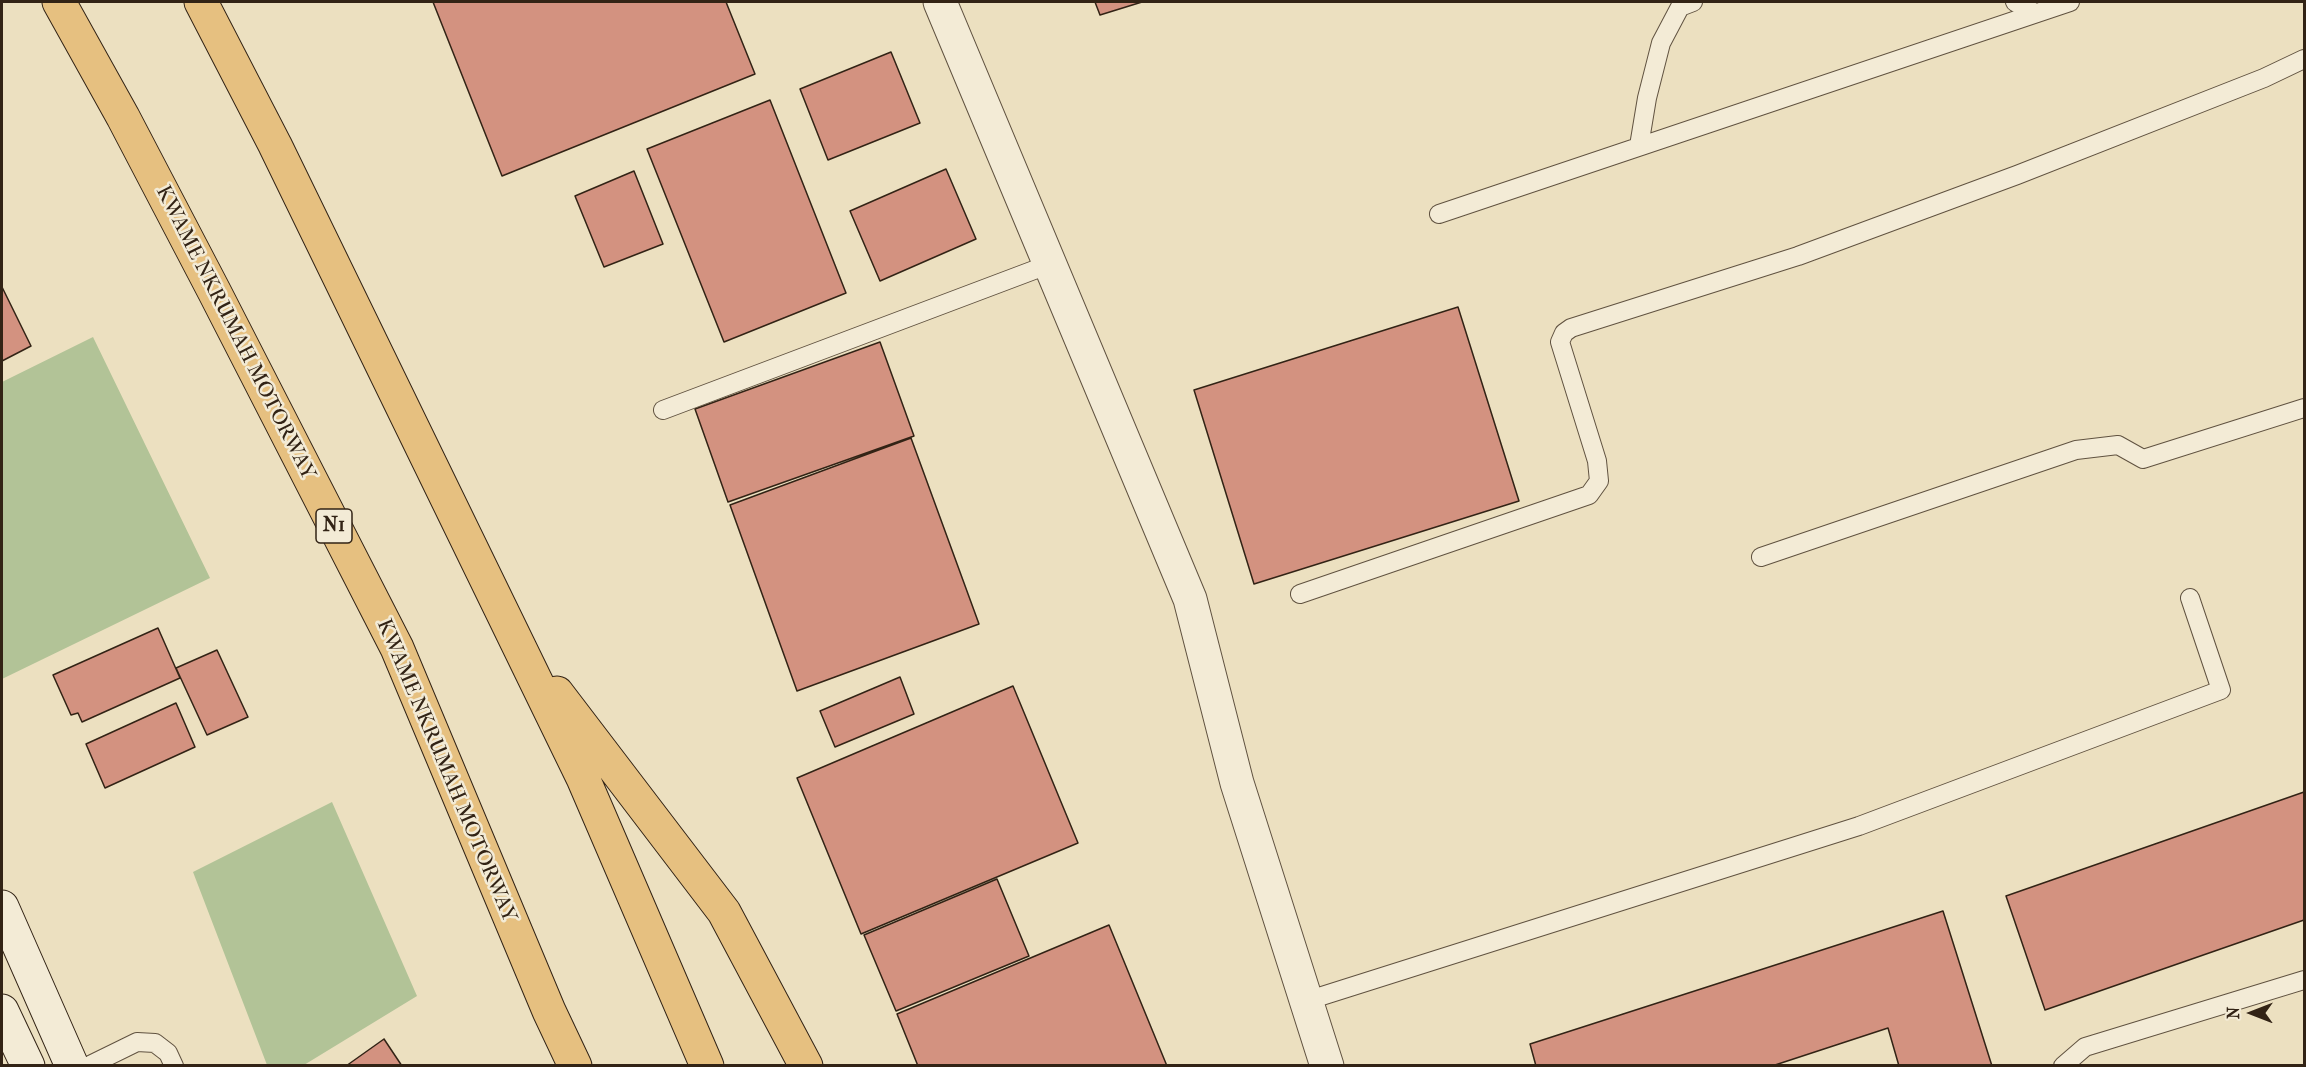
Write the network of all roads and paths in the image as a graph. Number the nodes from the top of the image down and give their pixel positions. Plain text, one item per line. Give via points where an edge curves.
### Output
1 (59, 2) edge
2 (201, 2) edge
3 (940, 2) edge
4 (1693, 2) edge
5 (2015, 2) edge
6 (2070, 2) edge
7 (2035, 13) junction
8 (2304, 60) edge
9 (1639, 146) junction
10 (1438, 214) dead end
11 (1050, 264) junction
12 (2304, 408) edge
13 (663, 410) dead end
14 (1761, 557) dead end
15 (1300, 594) dead end
16 (2190, 598) dead end
17 (516, 639) junction
18 (2, 907) edge
19 (2304, 980) edge
20 (1306, 1001) junction
21 (2, 1011) edge
22 (23, 1064) edge
23 (72, 1065) edge
24 (88, 1065) edge
25 (174, 1065) edge
26 (575, 1065) edge
27 (707, 1065) edge
28 (806, 1065) edge
29 (1327, 1065) edge
30 (2063, 1065) edge

1 - 26 highway, KWAME NKRUMAH MOTORWAY / N1 via 214,291 397,648
2 - 17 highway
3 - 11 street
4 - 9 lane via 1680,7 1661,43
5 - 7 lane
6 - 7 lane
7 - 9 lane
8 - 15 lane via 2017,175 1798,256 1571,328 1560,342 1597,461 1599,481 1589,495
9 - 10 lane
11 - 13 lane
11 - 20 street via 1190,599 1237,783
12 - 14 lane via 2144,459 2118,445 2076,450
16 - 20 lane via 2221,690 1859,826
17 - 27 highway via 583,778
17 - 28 highway via 724,912
18 - 23 street
19 - 30 lane via 2085,1047
20 - 29 street
21 - 22 street
24 - 25 lane via 137,1042 155,1043 168,1053

